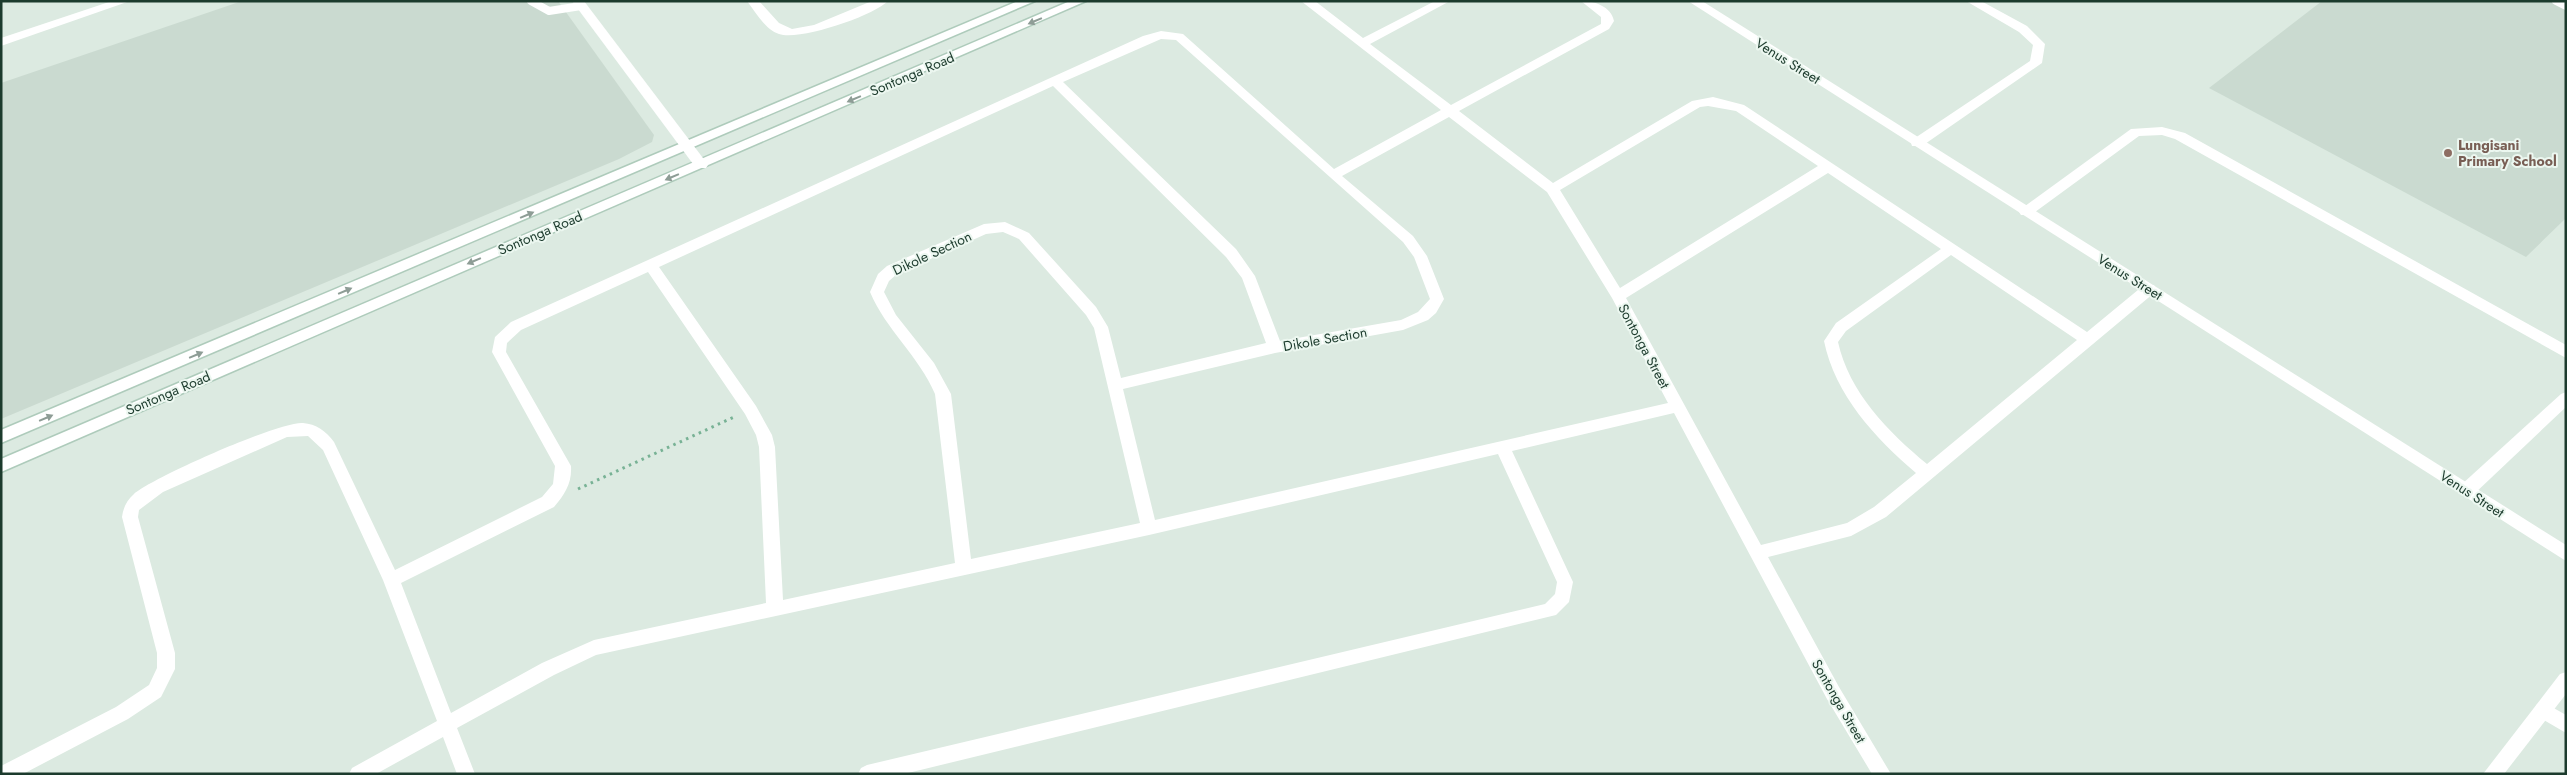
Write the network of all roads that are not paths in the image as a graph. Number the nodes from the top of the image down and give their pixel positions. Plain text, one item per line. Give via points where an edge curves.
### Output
1 (124, 1) edge
2 (531, 1) edge
3 (753, 1) edge
4 (882, 1) edge
5 (1029, 1) edge
6 (1080, 1) edge
7 (1307, 1) edge
8 (1444, 1) edge
9 (1587, 1) edge
10 (1694, 1) edge
11 (1972, 1) edge
12 (2556, 1) edge
13 (580, 4) edge
14 (2566, 6) edge
15 (1, 42) edge
16 (1362, 43) junction
17 (1055, 81) junction
18 (1451, 112) junction
19 (1917, 143) junction
20 (688, 147) junction
21 (701, 165) junction
22 (1827, 167) junction
23 (1333, 175) junction
24 (1552, 189) junction
25 (2026, 212) junction
26 (1950, 249) junction
27 (650, 264) junction
28 (2149, 289) junction
29 (1618, 296) junction
30 (2088, 340) junction
31 (1275, 347) junction
32 (2566, 352) edge
33 (1116, 385) junction
34 (2566, 398) edge
35 (1676, 408) junction
36 (1, 437) edge
37 (1502, 447) junction
38 (1, 466) edge
39 (1928, 474) junction
40 (2467, 490) junction
41 (1149, 528) junction
42 (1756, 552) junction
43 (2566, 554) edge
44 (964, 568) junction
45 (391, 580) junction
46 (775, 608) junction
47 (2566, 680) edge
48 (2544, 710) junction
49 (447, 725) junction
50 (2566, 725) edge
51 (4, 774) edge
52 (358, 774) edge
53 (466, 774) edge
54 (866, 774) edge
55 (1882, 774) edge
56 (2492, 774) edge

1 - 15 street
2 - 13 lane via 542,10 552,12
3 - 4 street via 778,29 793,33 807,31
5 - 20 street, Sontonga Road
6 -> 21 street, Sontonga Road
7 - 16 street, Sontonga Street
8 - 16 street
9 - 18 street via 1607,16 1605,26
10 - 19 street, Venus Street
11 - 19 street via 2023,29 2039,44 2036,63
12 - 14 lane
13 - 20 street
16 - 18 street, Sontonga Street
17 - 23 street via 1146,39 1180,37
17 - 27 street
17 - 31 street via 1231,254 1248,276
18 - 23 street
18 - 24 street, Sontonga Street
19 - 25 street, Venus Street
20 - 21 street
36 -> 20 street, Sontonga Road
21 -> 38 street, Sontonga Road
22 - 24 street via 1740,108 1710,100 1696,104
22 - 26 street
22 - 29 street
23 - 31 street, Dikole Section via 1408,239 1420,256 1437,299 1422,318 1404,325
24 - 29 street, Sontonga Street
25 - 28 street, Venus Street
25 - 32 street via 2136,132 2162,131 2180,136
26 - 30 street
26 - 39 street via 1841,328 1831,340 1838,368 1875,424 1896,448
27 - 45 street via 528,319 508,331 500,341 499,352 563,466 562,487 548,502
27 - 46 street via 751,410 764,435
28 - 30 street
28 - 40 street, Venus Street
29 - 35 street, Sontonga Street
30 - 39 street
31 - 33 street, Dikole Section
33 - 41 street, Dikole Section
33 - 44 street, Dikole Section via 1097,319 1024,236 1014,230 1004,227 984,229 892,270 883,278 877,292 880,301 936,376 943,394
34 - 40 street
35 - 37 street
35 - 42 street, Sontonga Street
37 - 41 street
37 - 54 street via 1566,582 1563,597 1550,610
39 - 42 street via 1880,512 1851,529
40 - 43 street, Venus Street
41 - 44 street
42 - 55 street, Sontonga Street
44 - 46 street
45 - 49 street
45 - 51 street via 330,446 312,430 298,428 280,432 157,487 138,499 130,511 166,653 166,669 161,682 155,692 122,713
46 - 49 street via 594,648 548,669
47 - 48 street
48 - 50 street
48 - 56 street
49 - 52 street
49 - 53 street

